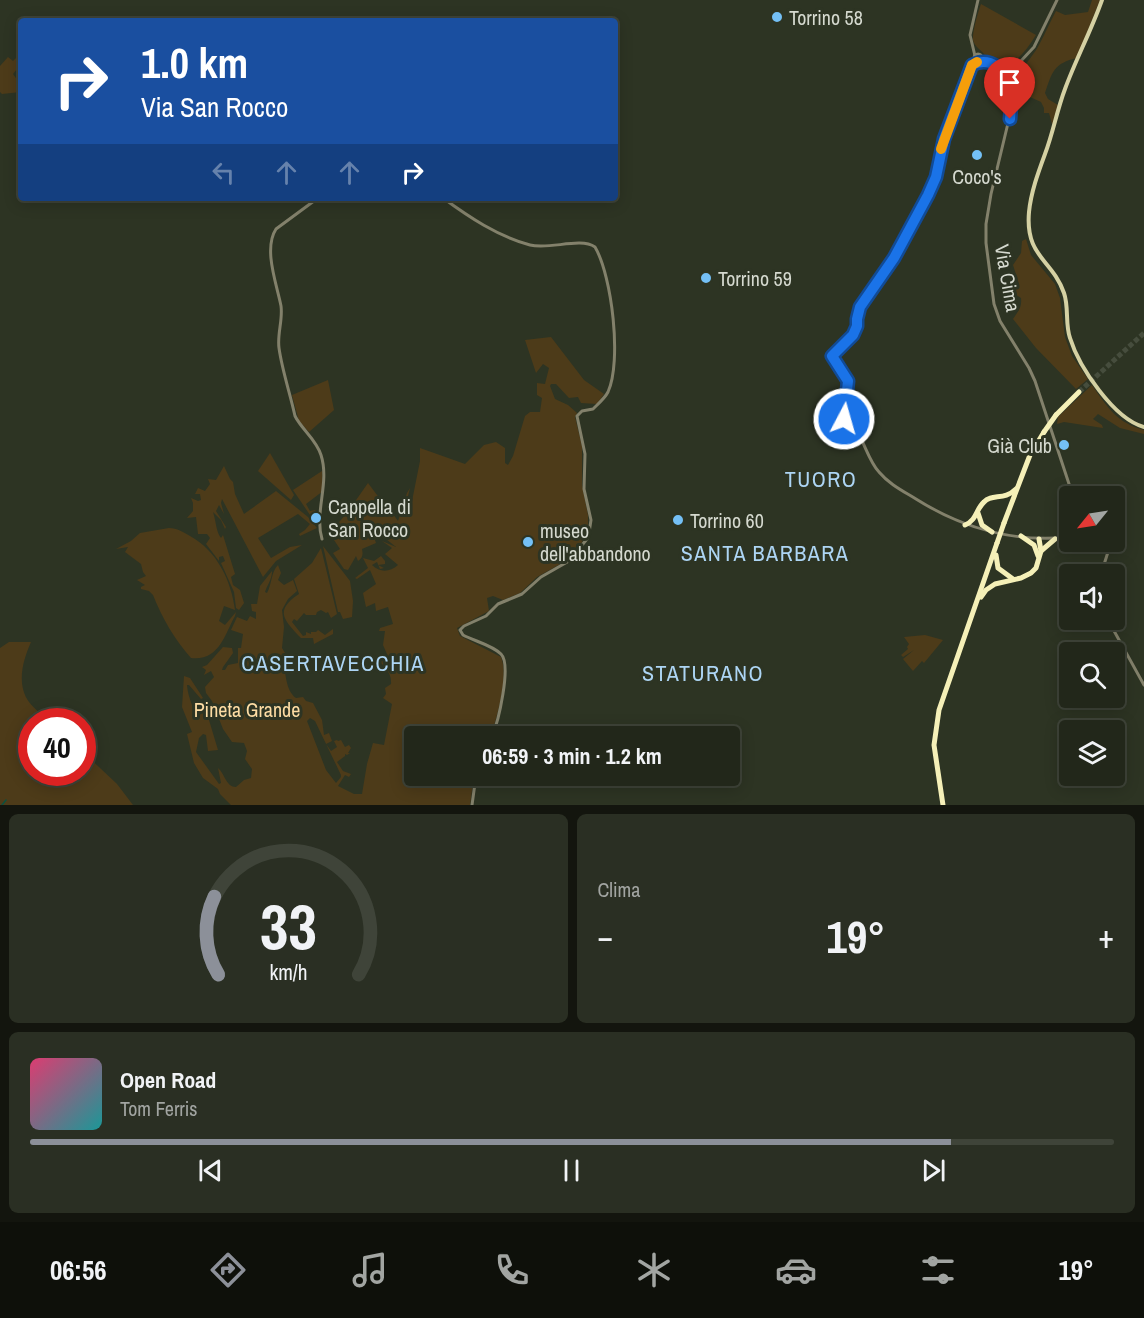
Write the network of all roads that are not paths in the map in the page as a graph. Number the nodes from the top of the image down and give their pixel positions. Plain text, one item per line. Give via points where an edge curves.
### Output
1 (978, 0) edge
2 (1057, 0) edge
3 (1102, 0) edge
4 (978, 58) junction
5 (1020, 62) junction
6 (997, 66) junction
7 (1011, 67) junction
8 (1006, 68) junction
9 (1015, 71) junction
10 (1006, 75) junction
11 (1012, 77) junction
12 (1011, 87) junction
13 (313, 201) edge
14 (447, 201) edge
15 (1079, 392) tunnel mouth
16 (1144, 427) edge
17 (1070, 486) edge
18 (1017, 489) junction
19 (1002, 498) junction
20 (1009, 511) junction
21 (977, 519) junction
22 (965, 525) junction
23 (975, 528) junction
24 (992, 532) junction
25 (1022, 536) junction
26 (1059, 538) edge
27 (322, 539) dead end
28 (1039, 539) junction
29 (1055, 539) junction
30 (997, 545) junction
31 (1038, 552) junction
32 (1108, 552) edge
33 (1104, 564) edge
34 (1013, 579) junction
35 (976, 604) junction
36 (1114, 630) edge
37 (1144, 685) edge
38 (496, 726) edge
39 (475, 786) edge
40 (472, 805) edge
41 (943, 805) edge

1 - 4 street via 970,35
2 - 5 street, Via Cima via 1034,47
3 - 16 main road via 1060,105 1032,194 1028,223 1037,253 1058,279 1065,295 1075,352 1118,413
4 - 6 street
4 - 22 street via 944,139 928,195 894,258 860,307 857,326 832,356 848,381 844,419 855,428 878,471 895,486
5 - 7 street, Via Cima
5 - 9 street, Via Cima
6 - 8 street
6 - 10 street
7 - 8 street, Via Cima
7 - 9 street
8 - 10 street
9 - 11 street, Via Cima
10 - 11 street
10 - 12 street, Via Cima
11 - 12 street, Via Cima
12 - 17 street, Via Cima via 1010,119 986,224 987,262 1000,321 1035,381
13 - 27 street via 276,229 272,245 273,274 281,309 280,353 295,416 318,446 323,460 319,529
14 - 38 street via 479,224 530,245 587,243 595,247 604,271 615,331 613,377 607,393 593,409 577,416 585,454 584,489 590,533 568,561 522,594 498,604 486,616 460,630 499,652 504,660
15 - 18 highway, bridge via 1044,432
18 - 19 highway
18 - 20 highway
19 - 20 highway
19 - 21 highway via 989,498 982,503
20 - 30 highway, bridge
21 - 22 highway
21 - 23 highway via 979,524
21 - 24 highway
22 - 23 street
23 - 24 street
24 - 25 street
25 - 28 street
25 - 31 highway
26 - 29 street
28 - 29 street
28 - 31 highway
29 - 31 highway
30 - 34 highway via 998,568
30 - 35 highway
31 - 34 highway via 1036,568
32 - 33 street
34 - 35 highway via 986,590
35 - 41 highway via 941,700 935,735
36 - 37 street
39 - 40 street

